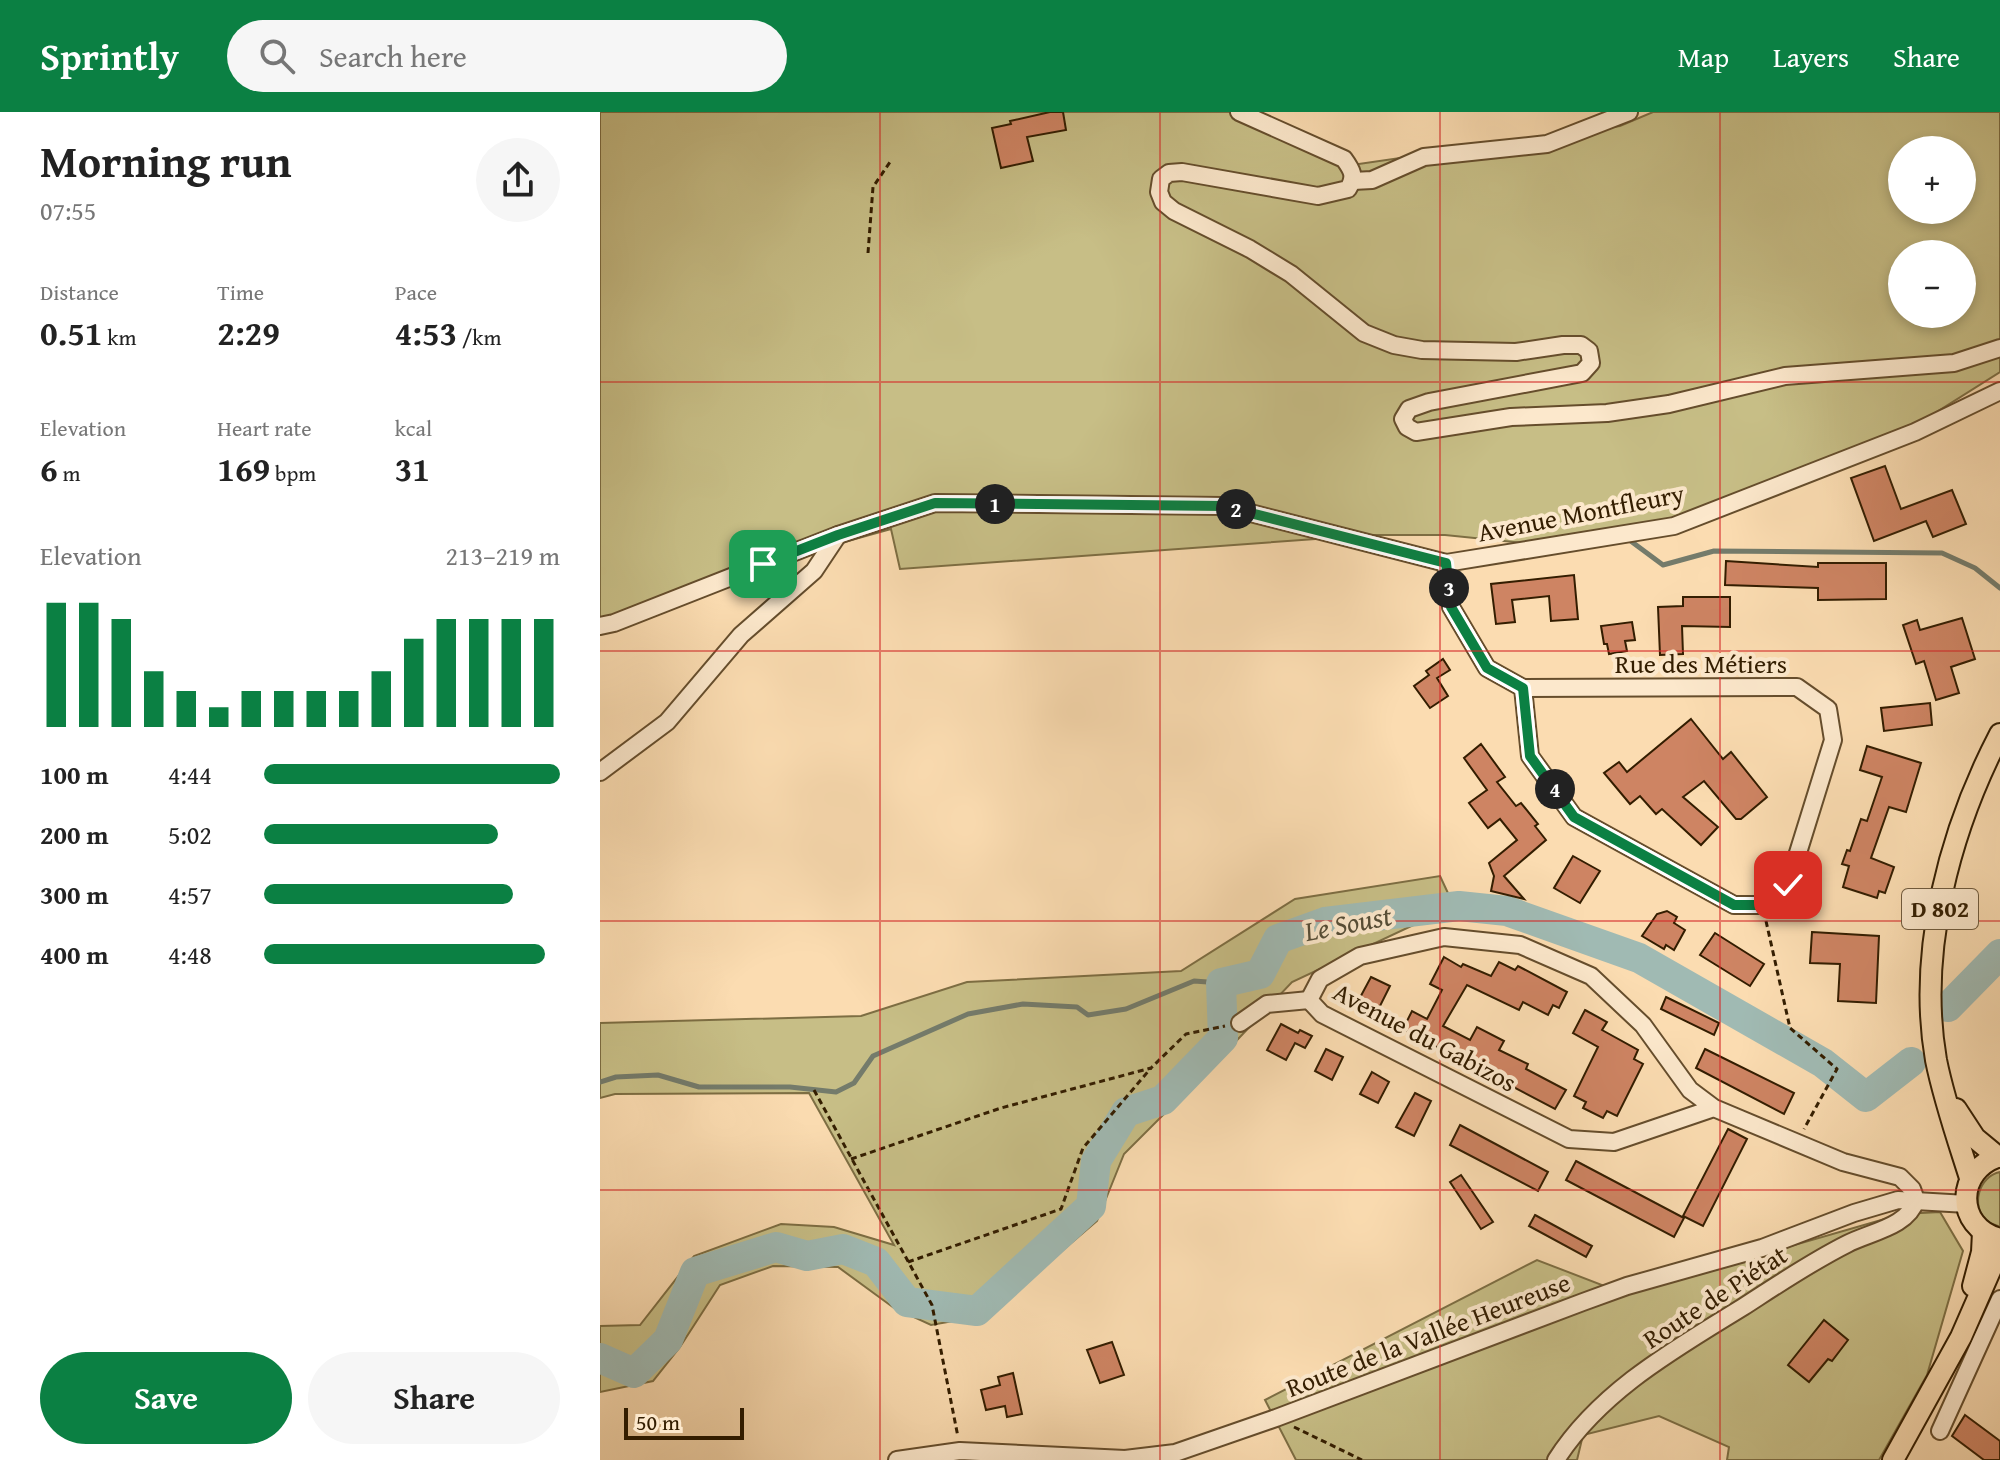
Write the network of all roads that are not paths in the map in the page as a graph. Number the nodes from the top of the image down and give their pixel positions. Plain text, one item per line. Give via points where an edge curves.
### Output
1 (1239, 112) edge
2 (1629, 112) edge
3 (1353, 181) junction
4 (2000, 348) edge
5 (2000, 391) edge
6 (838, 535) junction
7 (1446, 563) junction
8 (600, 626) edge
9 (1523, 688) junction
10 (2000, 734) edge
11 (600, 772) edge
12 (1309, 1000) junction
13 (1240, 1023) road end
14 (1945, 1093) junction
15 (1714, 1108) junction
16 (1999, 1156) edge
17 (1970, 1178) junction
18 (1916, 1200) junction
19 (1967, 1204) junction
20 (1992, 1235) edge
21 (2000, 1248) edge
22 (2000, 1299) edge
23 (1961, 1337) junction
24 (1940, 1431) dead end
25 (897, 1460) edge
26 (1556, 1460) edge
27 (1893, 1460) edge

1 - 3 street via 1344,159
2 - 3 street via 1547,144 1424,157 1372,180
3 - 4 street via 1348,189 1318,196 1182,172 1161,179 1159,192 1174,211 1250,249 1291,274 1364,333 1394,345 1516,352 1581,345 1589,351 1591,363 1582,373 1409,409 1403,419 1416,432 1511,417 1607,413 1785,376 1954,363
5 - 7 street, Avenue Montfleury via 1915,432 1674,526
6 - 7 street, Avenue Montfleury via 935,503 1223,506
6 - 8 street, Avenue Montfleury
6 - 11 street via 814,571 741,635 667,722
7 - 9 street, Rue des Métiers via 1451,607 1487,668
9 - 9 street, Rue des Métiers via 1530,756 1574,817 1734,905 1763,905 1788,885 1833,740 1828,709 1797,687
10 - 14 main road, D 802 via 1974,787 1951,859 1935,940 1932,1021
12 - 13 street via 1267,1004
12 - 15 street, Avenue du Gabizos via 1322,1014 1569,1139 1614,1142
12 - 15 street, Avenue du Gabizos via 1320,979 1360,956 1444,937 1520,945 1591,976 1643,1025 1690,1090
14 - 16 main road, D 802 via 1975,1138
14 - 17 main road, D 802
15 - 18 street, Avenue du Gabizos via 1843,1162 1900,1177
16 - 17 main road
17 - 19 main road
18 - 19 street, Route de la Vallée Heureuse
18 - 25 street, Route de la Vallée Heureuse via 1854,1213 1762,1248 1612,1291 1175,1453 1125,1459 960,1451
18 - 26 street, Route de Piétat via 1902,1220 1847,1243 1641,1373 1603,1403
19 - 20 main road via 1974,1223
20 - 23 main road via 1982,1252
21 - 23 main road
22 - 24 street
23 - 27 main road

